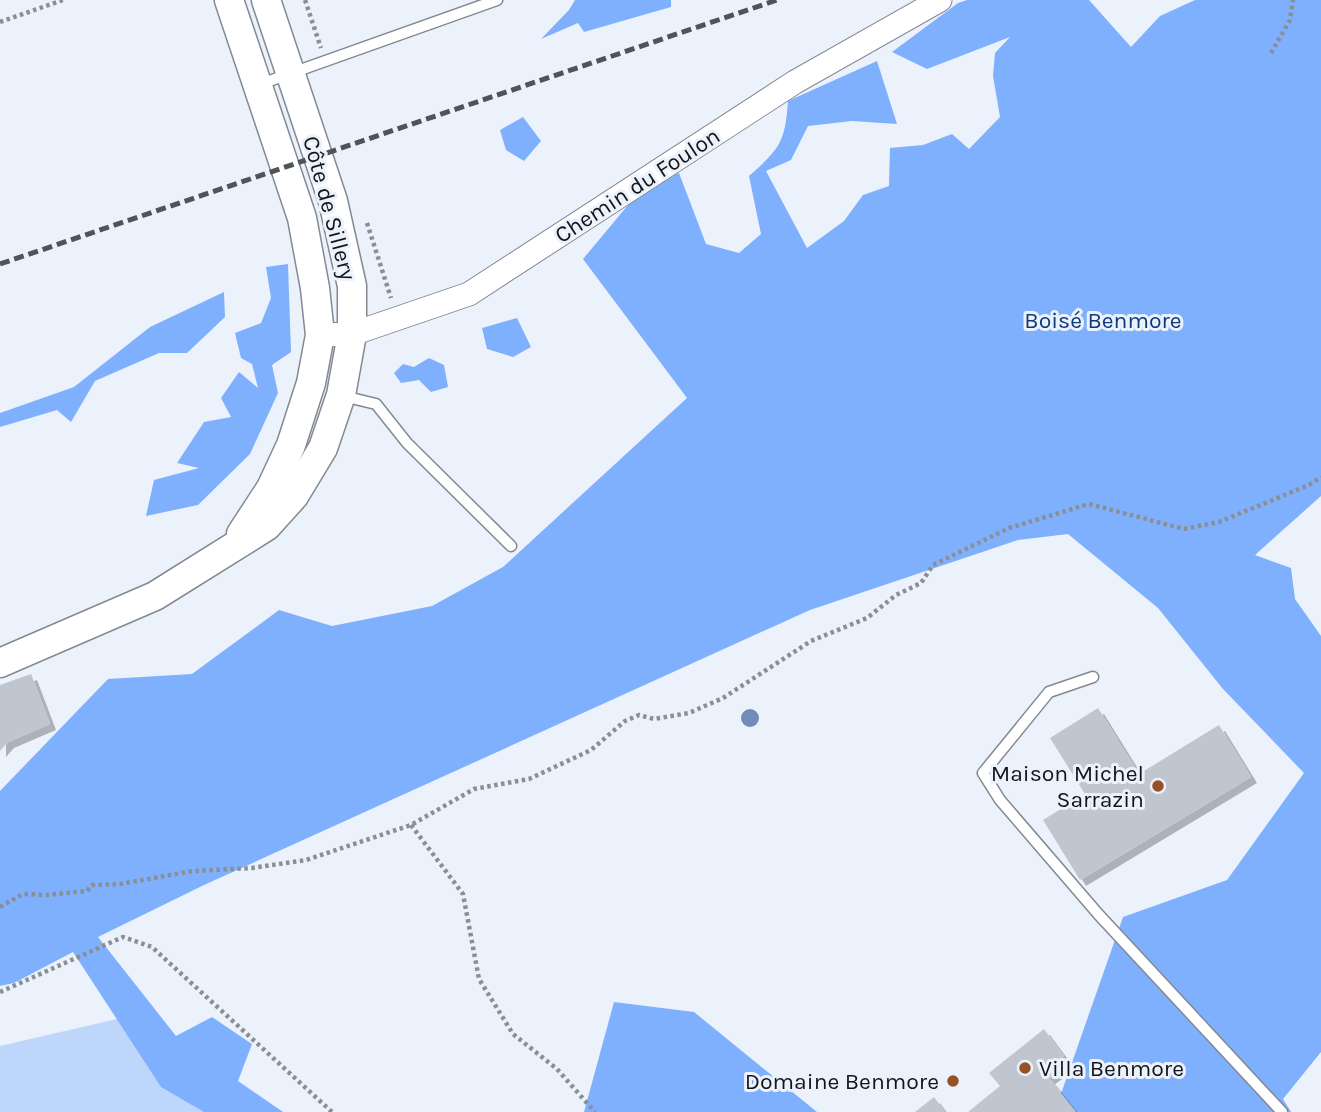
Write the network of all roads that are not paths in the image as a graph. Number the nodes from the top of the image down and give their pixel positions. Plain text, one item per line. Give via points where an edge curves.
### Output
1 (229, 0) edge
2 (266, 0) edge
3 (498, 0) edge
4 (940, 0) edge
5 (291, 75) junction
6 (258, 85) junction
7 (352, 334) junction
8 (320, 335) junction
9 (341, 395) junction
10 (511, 546) dead end
11 (231, 550) junction
12 (0, 663) edge
13 (1093, 677) dead end
14 (1282, 1112) edge

1 - 6 street, Côte de Sillery
2 - 5 street, Côte de Sillery
3 - 5 lane
4 - 7 street, Chemin du Foulon via 795,82 469,294
5 - 6 lane
5 - 7 street, Côte de Sillery via 344,243 352,286
6 - 8 street, Côte de Sillery via 302,218
7 - 8 street, Chemin du Foulon
7 - 9 street, Côte de Sillery
8 - 11 street, Côte de Sillery via 311,383 291,445 271,488
9 - 10 lane via 376,404 407,443
9 - 11 street, Côte de Sillery via 323,448 294,496 267,526
11 - 12 street, Côte de Sillery via 155,596
13 - 14 lane via 1049,692 983,773 1000,800 1099,915

